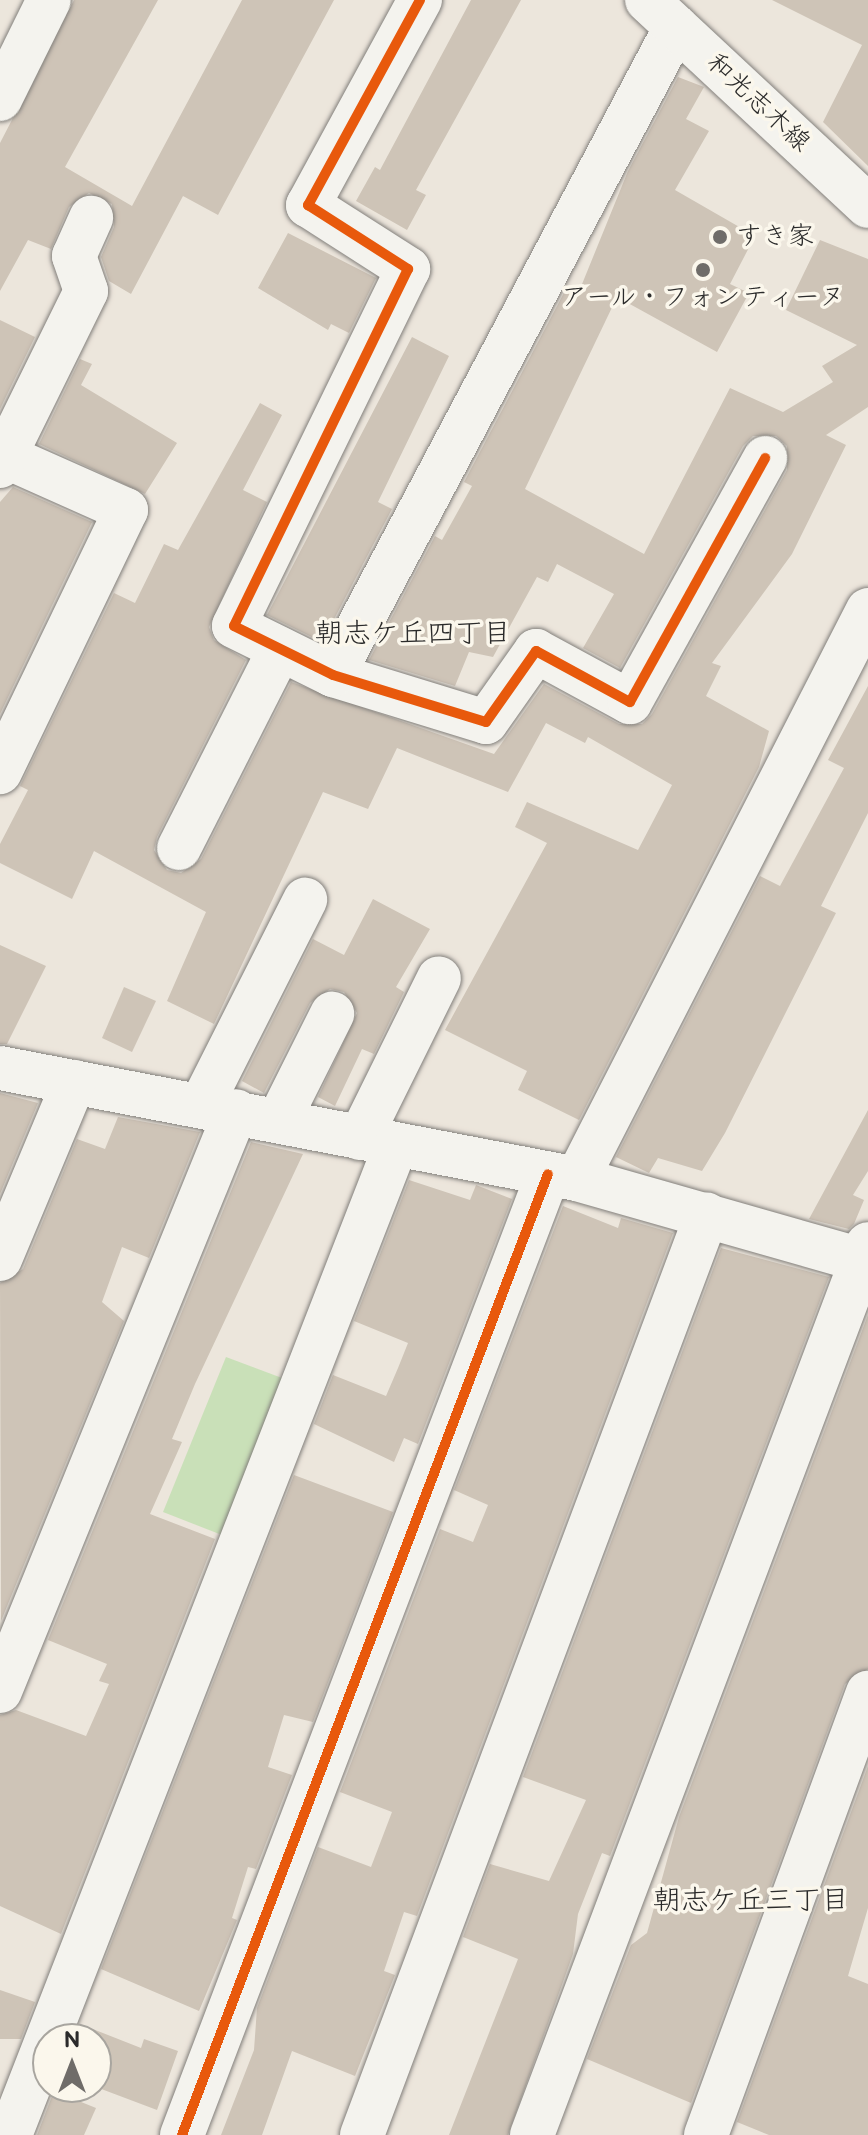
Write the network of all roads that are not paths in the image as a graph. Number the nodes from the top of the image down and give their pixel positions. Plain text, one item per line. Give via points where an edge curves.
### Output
1 (49, 0) edge
2 (420, 0) edge
3 (661, 13) edge
4 (0, 99) edge
5 (868, 206) edge
6 (91, 218) dead end
7 (765, 458) dead end
8 (2, 459) edge
9 (868, 610) edge
10 (280, 649) junction
11 (333, 675) junction
12 (0, 772) edge
13 (179, 848) dead end
14 (305, 900) dead end
15 (439, 978) dead end
16 (332, 1014) dead end
17 (0, 1068) edge
18 (74, 1082) junction
19 (219, 1108) junction
20 (279, 1120) junction
21 (378, 1141) junction
22 (562, 1177) junction
23 (707, 1214) junction
24 (865, 1255) edge
25 (0, 1259) edge
26 (0, 1691) edge
27 (868, 1693) edge
28 (10, 2135) edge
29 (182, 2135) edge
30 (362, 2135) edge
31 (532, 2135) edge
32 (706, 2135) edge

1 - 4 street
2 - 10 street via 308,205 408,269 234,626
3 - 5 street, 和光志木線
3 - 11 street
6 - 8 street via 74,256 86,291
7 - 11 street via 630,702 536,651 486,722
8 - 12 street via 126,510
9 - 22 street
10 - 11 street
10 - 13 street
14 - 19 street
15 - 21 street
16 - 20 street
17 - 18 street
18 - 19 street
18 - 25 street
19 - 20 street
19 - 26 street
20 - 21 street
21 - 22 street
21 - 28 street
22 - 23 street
22 - 29 street
23 - 24 street
23 - 30 street
24 - 31 street
27 - 32 street

